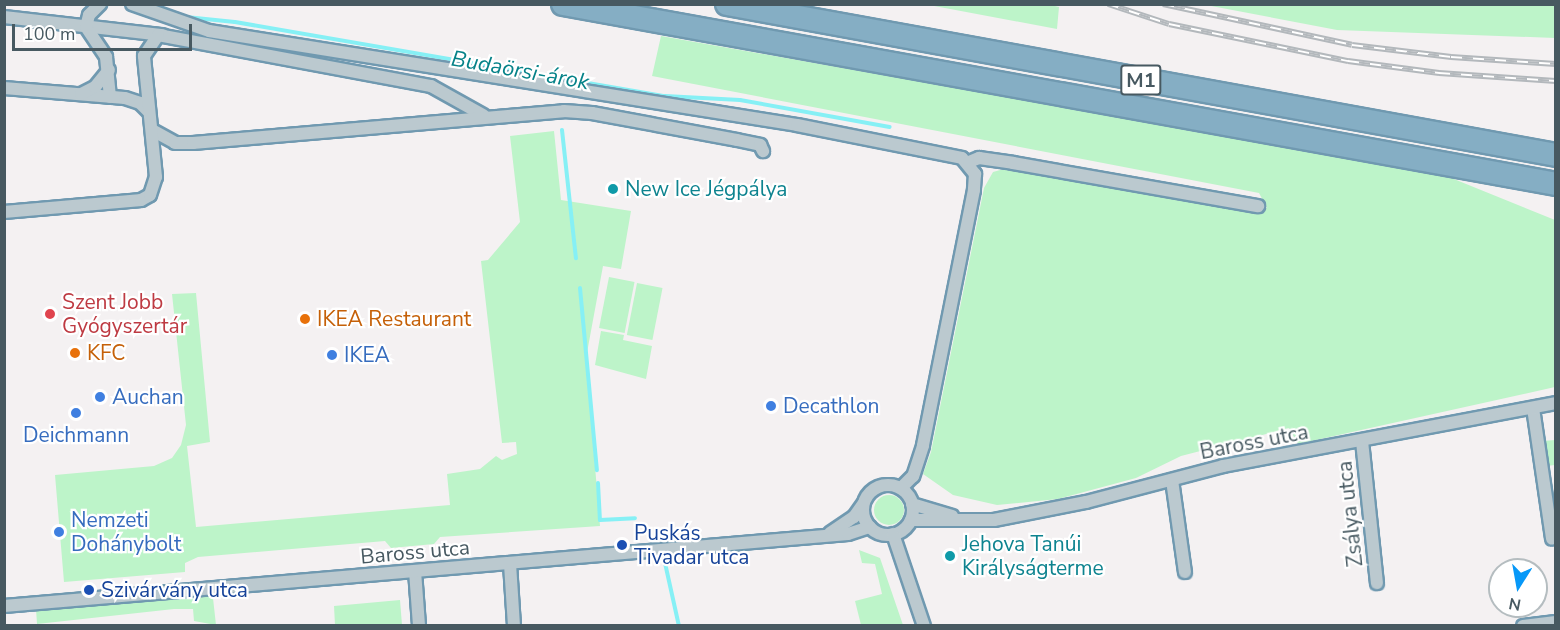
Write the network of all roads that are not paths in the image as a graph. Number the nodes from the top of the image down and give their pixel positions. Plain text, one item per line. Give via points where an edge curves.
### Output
1 (100, 4) edge
2 (132, 4) edge
3 (563, 4) edge
4 (727, 4) edge
5 (4, 17) edge
6 (86, 27) junction
7 (209, 31) junction
8 (158, 35) junction
9 (109, 70) junction
10 (4, 88) edge
11 (81, 94) junction
12 (110, 97) junction
13 (148, 111) junction
14 (487, 116) junction
15 (152, 130) junction
16 (175, 142) junction
17 (763, 151) dead end
18 (1556, 155) edge
19 (969, 162) junction
20 (155, 164) junction
21 (1556, 184) edge
22 (1258, 206) dead end
23 (4, 212) edge
24 (1556, 403) edge
25 (1533, 408) junction
26 (1362, 441) junction
27 (1173, 480) junction
28 (901, 488) junction
29 (865, 500) junction
30 (912, 504) junction
31 (962, 519) junction
32 (911, 520) junction
33 (870, 527) junction
34 (828, 534) junction
35 (893, 534) junction
36 (1552, 538) dead end
37 (510, 564) junction
38 (415, 571) junction
39 (1185, 572) dead end
40 (1377, 583) dead end
41 (4, 606) edge
42 (1556, 622) edge
43 (419, 626) edge
44 (514, 626) edge
45 (924, 626) edge
46 (1523, 626) edge

1 - 6 street via 89,15
2 - 7 street
3 - 21 highway, M1
4 - 18 highway, M1
5 - 6 street
6 - 8 street
6 - 9 street via 103,51
7 - 8 street
7 - 19 street via 797,125 954,154
8 - 13 street via 144,56
8 - 14 street via 431,86
9 - 11 street via 95,87
9 - 12 street
10 - 11 street
11 - 12 street
12 - 13 street via 134,100
13 - 15 street
14 - 16 street
14 - 17 street via 592,113 760,145
15 - 16 street
15 - 20 street
16 - 20 street
19 - 22 street via 979,158 1013,162
19 - 28 street via 975,174 974,190 923,446 913,476
20 - 23 street via 155,187 141,200
24 - 25 street, Baross utca
25 - 26 street, Baross utca
25 - 36 street
26 - 27 street, Baross utca via 1223,466
26 - 40 street, Zsálya utca
27 - 31 street, Baross utca via 994,520
27 - 39 street
28 - 29 street via 882,485
28 - 30 street
29 - 33 street via 865,519
29 - 34 street, Baross utca via 854,517
30 - 31 street, Baross utca
30 - 32 street
31 - 32 street, Baross utca
32 - 35 street
33 - 34 street, Baross utca via 848,534
33 - 35 street
34 - 37 street, Baross utca
35 - 45 street
37 - 38 street, Baross utca
37 - 44 street
38 - 41 street, Baross utca
38 - 43 street
42 - 46 street

